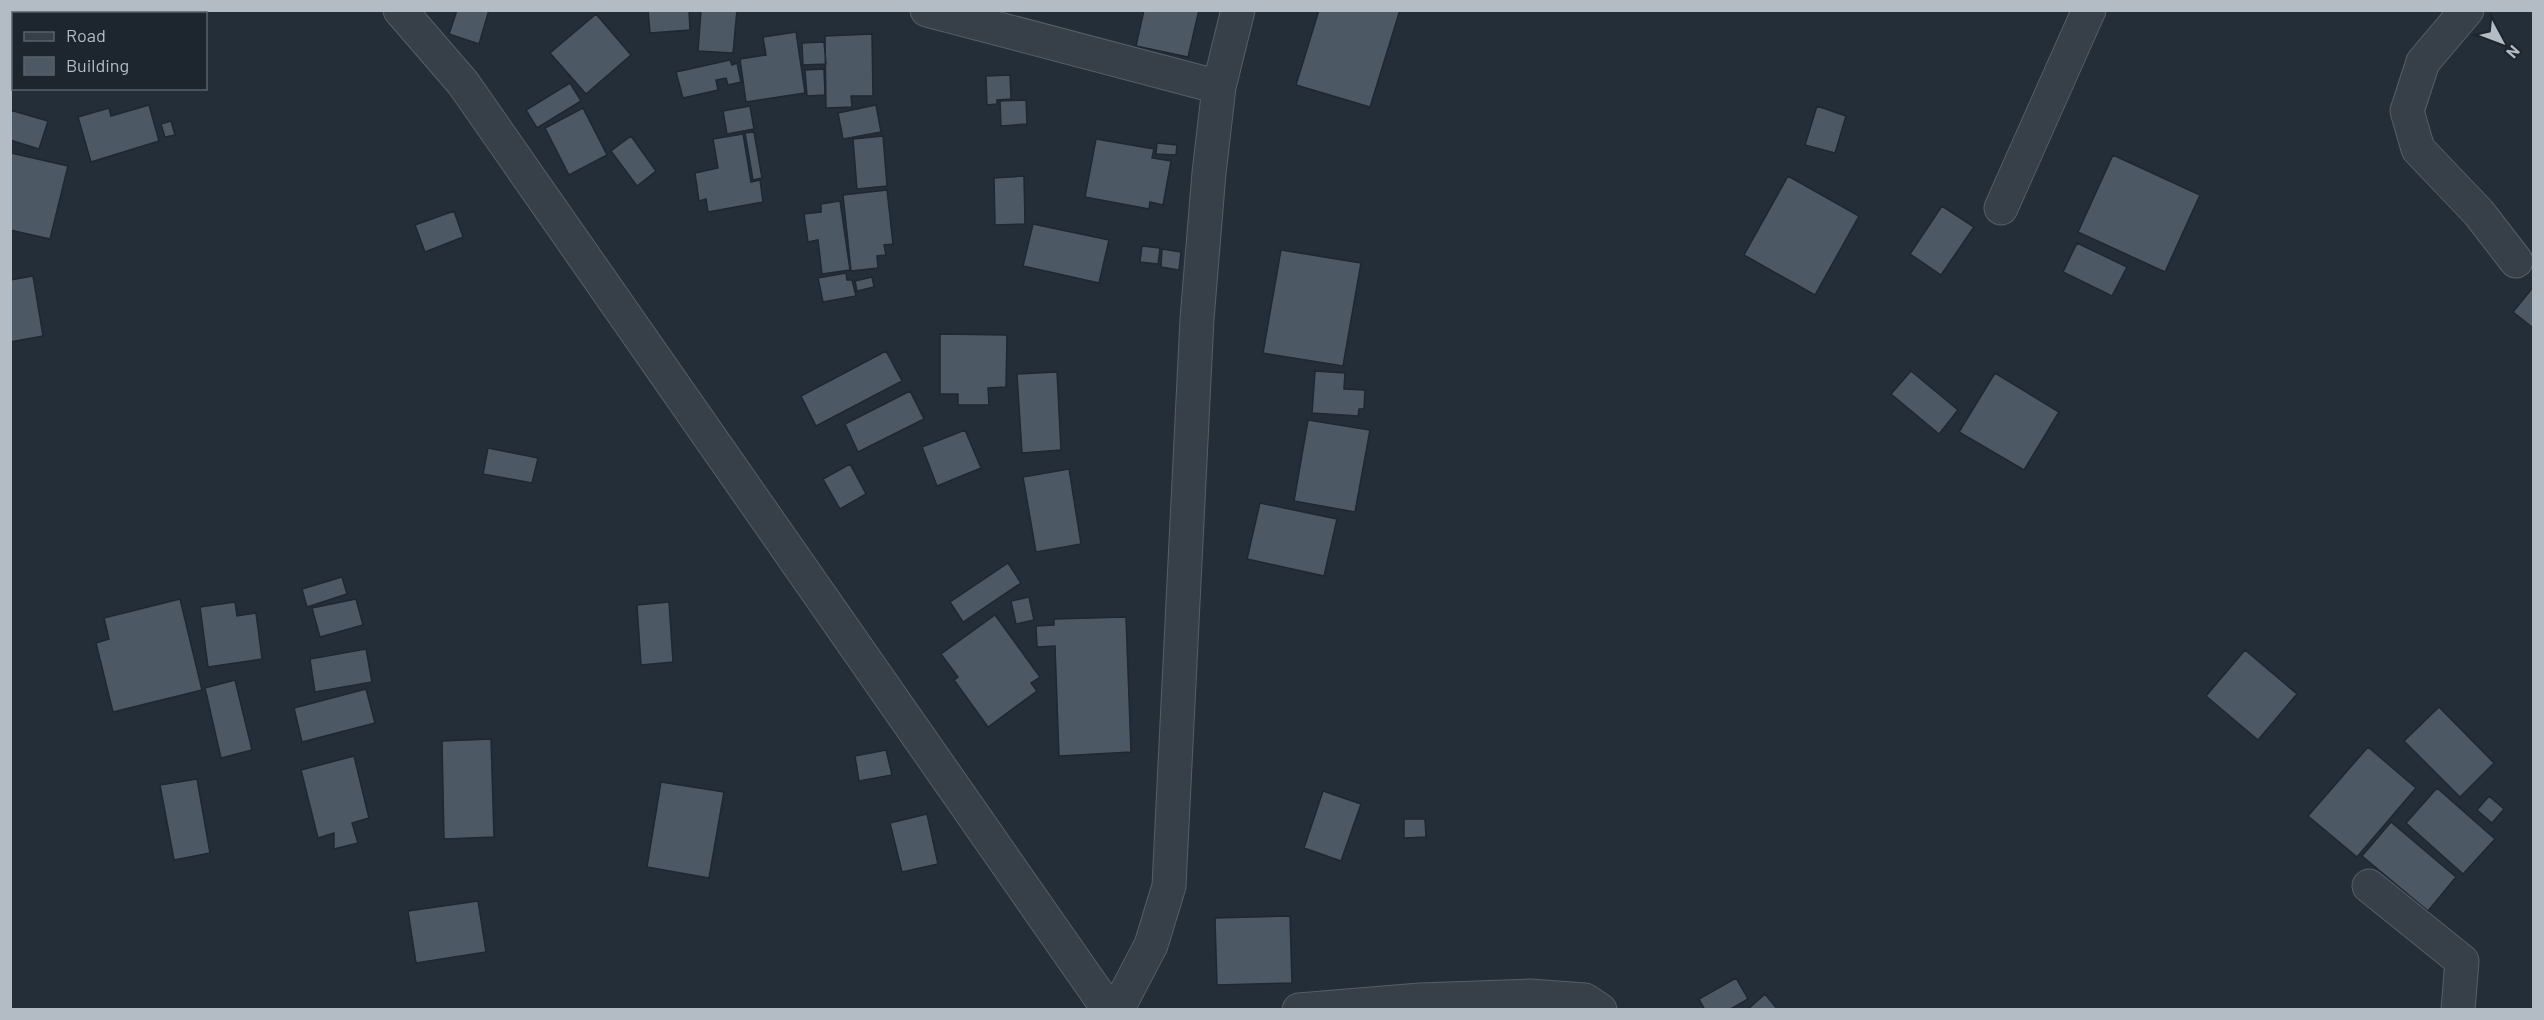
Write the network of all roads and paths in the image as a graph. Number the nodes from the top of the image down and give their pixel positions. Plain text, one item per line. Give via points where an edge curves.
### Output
1 (400, 10) edge
2 (927, 10) edge
3 (1238, 10) edge
4 (2089, 10) edge
5 (2467, 10) edge
6 (1219, 87) junction
7 (2001, 208) dead end
8 (2516, 261) dead end
9 (2369, 886) dead end
10 (1109, 1010) edge
11 (1117, 1010) edge
12 (1299, 1010) edge
13 (1600, 1010) edge
14 (2458, 1010) edge

1 - 10 street via 463,83
2 - 6 street
3 - 6 street
4 - 7 street
5 - 8 street via 2422,62 2407,111 2418,149 2479,213
6 - 11 street via 1197,319 1169,886 1151,945
9 - 14 street via 2462,961
12 - 13 street via 1530,996 1585,1000

